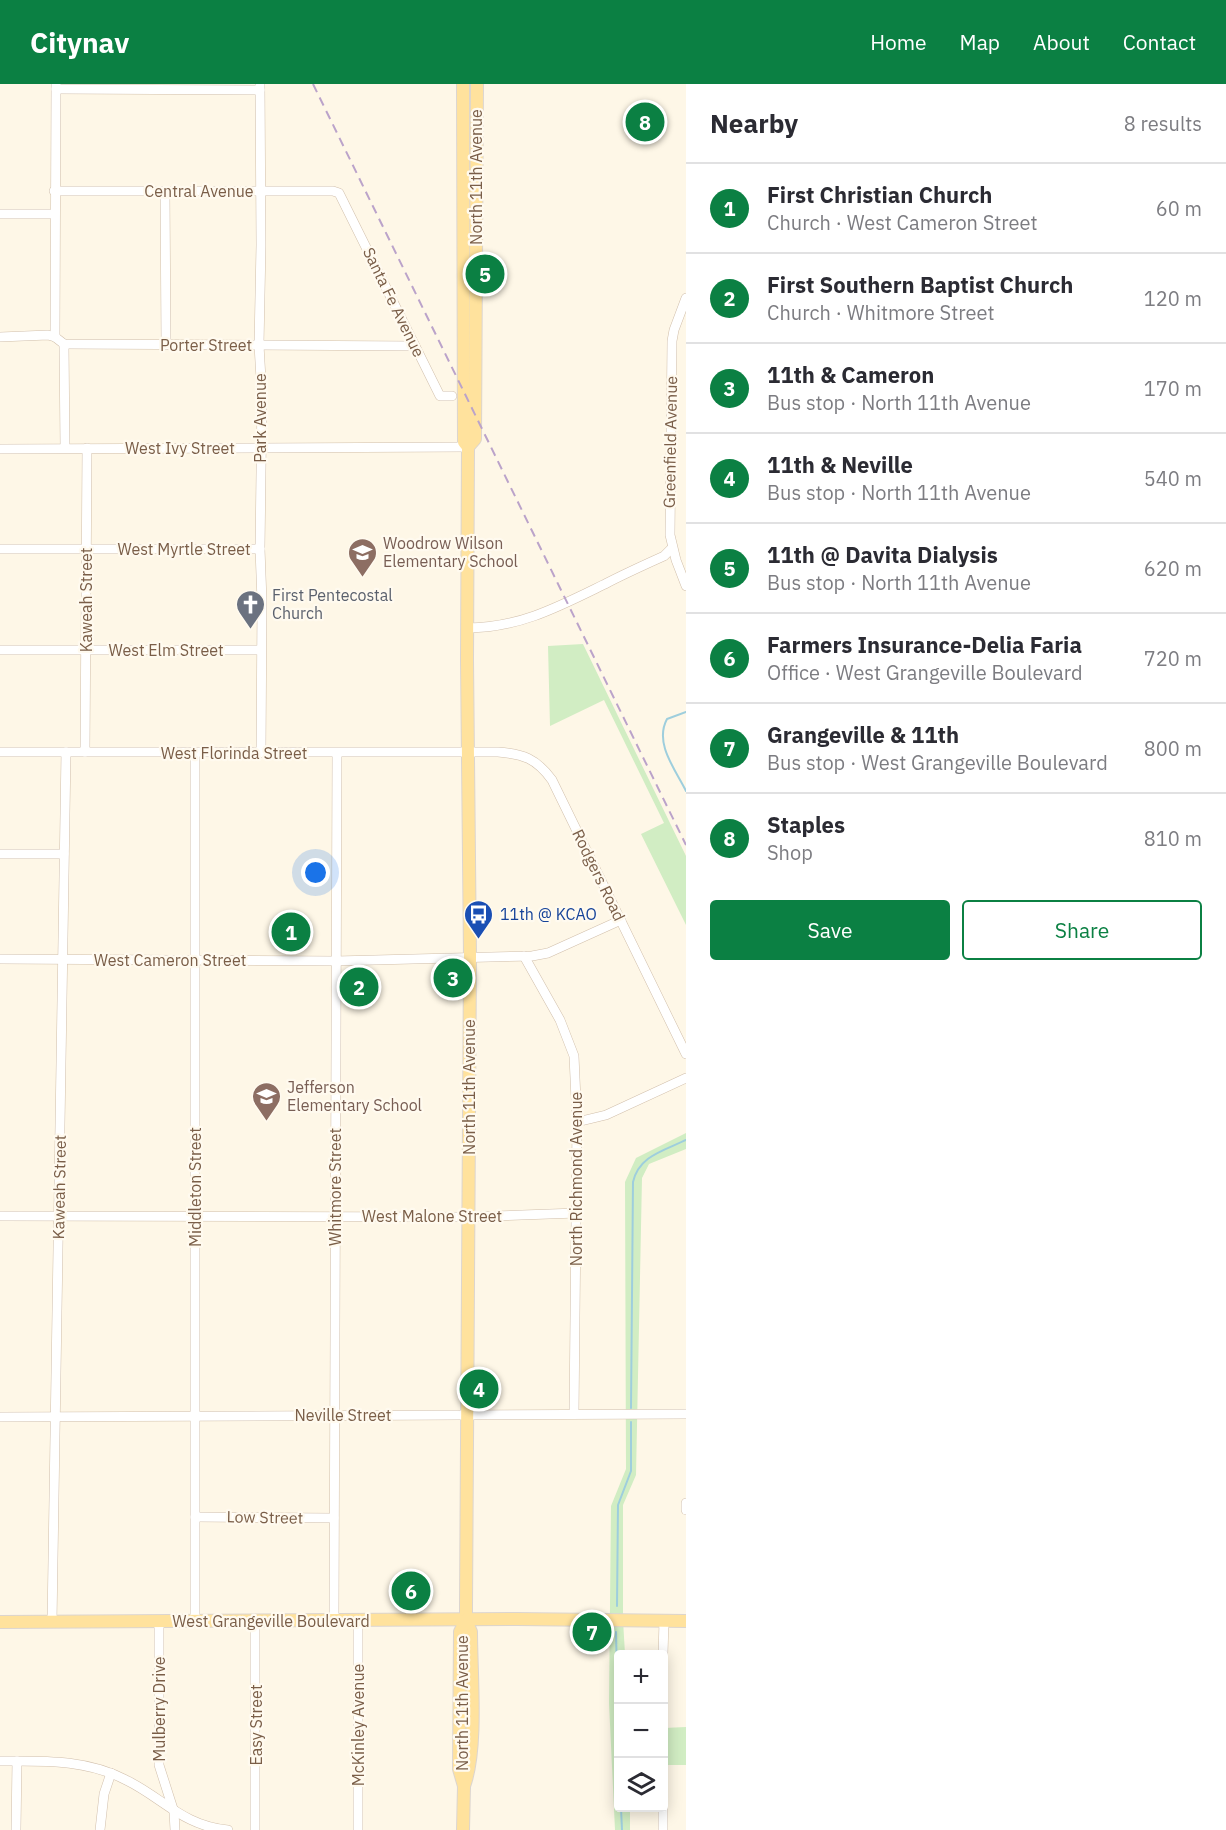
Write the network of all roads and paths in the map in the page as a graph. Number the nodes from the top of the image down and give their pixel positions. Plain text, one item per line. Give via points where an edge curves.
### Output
1 (463, 84) edge
2 (477, 84) edge
3 (56, 87) edge
4 (260, 87) edge
5 (470, 143) junction
6 (54, 191) junction
7 (165, 191) junction
8 (260, 191) junction
9 (342, 197) joint
10 (0, 214) edge
11 (56, 214) junction
12 (686, 298) edge
13 (0, 337) edge
14 (56, 337) junction
15 (64, 344) junction
16 (166, 345) junction
17 (259, 345) junction
18 (415, 346) junction
19 (452, 396) dead end
20 (468, 447) junction
21 (65, 448) junction
22 (87, 448) junction
23 (260, 448) junction
24 (0, 449) edge
25 (672, 548) junction
26 (0, 549) edge
27 (86, 549) junction
28 (260, 549) junction
29 (686, 586) edge
30 (468, 628) junction
31 (0, 650) edge
32 (86, 650) junction
33 (260, 650) junction
34 (0, 753) edge
35 (66, 753) junction
36 (85, 753) junction
37 (195, 753) junction
38 (261, 753) junction
39 (337, 753) junction
40 (468, 753) junction
41 (0, 854) edge
42 (64, 854) junction
43 (621, 920) junction
44 (524, 956) junction
45 (470, 957) junction
46 (0, 959) edge
47 (63, 960) junction
48 (195, 960) junction
49 (336, 961) junction
50 (686, 1054) edge
51 (686, 1078) edge
52 (577, 1122) junction
53 (577, 1213) junction
54 (0, 1216) edge
55 (59, 1216) junction
56 (195, 1217) junction
57 (335, 1217) junction
58 (468, 1217) junction
59 (574, 1414) junction
60 (686, 1414) edge
61 (335, 1415) junction
62 (466, 1415) junction
63 (195, 1416) junction
64 (0, 1417) edge
65 (56, 1417) junction
66 (686, 1503) edge
67 (686, 1510) edge
68 (195, 1517) junction
69 (334, 1518) junction
70 (334, 1620) junction
71 (358, 1620) junction
72 (466, 1620) junction
73 (195, 1621) junction
74 (255, 1621) junction
75 (664, 1621) junction
76 (686, 1621) edge
77 (0, 1622) edge
78 (52, 1622) junction
79 (159, 1622) junction
80 (663, 1650) edge
81 (0, 1761) edge
82 (16, 1761) junction
83 (111, 1773) junction
84 (174, 1812) junction
85 (663, 1812) edge
86 (16, 1830) edge
87 (100, 1830) edge
88 (175, 1830) edge
89 (228, 1830) edge
90 (255, 1830) edge
91 (358, 1830) edge
92 (463, 1830) edge
93 (663, 1830) edge

1 - 5 main road, North 11th Avenue
2 - 5 main road, North 11th Avenue
3 - 4 street
3 - 6 street
4 - 8 street, Park Avenue
5 - 20 main road, North 11th Avenue via 463,389 464,442
5 - 20 main road, North 11th Avenue via 469,187 476,188 475,439
6 - 7 street, Central Avenue
6 - 11 street
7 - 8 street, Central Avenue
7 - 16 street
8 - 9 street, Central Avenue via 333,191
8 - 17 street, Park Avenue
9 - 18 street, Santa Fe Avenue
10 - 11 street
11 - 14 street
12 - 25 street, Greenfield Avenue via 671,348
13 - 14 street
14 - 15 street
15 - 16 street, Porter Street
15 - 21 street
16 - 17 street, Porter Street
17 - 18 street, Porter Street
17 - 23 street, Park Avenue
18 - 19 street, Santa Fe Avenue via 440,396
20 - 23 street, West Ivy Street
20 - 30 main road, North 11th Avenue
21 - 22 street, West Ivy Street
21 - 24 street, West Ivy Street
22 - 23 street, West Ivy Street
22 - 27 street, Kaweah Street
23 - 28 street, Park Avenue
25 - 29 street, Greenfield Avenue
25 - 30 street via 664,556 541,614 494,627
26 - 27 street, West Myrtle Street
27 - 28 street, West Myrtle Street
27 - 32 street, Kaweah Street
28 - 33 street, Park Avenue
30 - 40 main road, North 11th Avenue
31 - 32 street, West Elm Street
32 - 33 street, West Elm Street
32 - 36 street, Kaweah Street
33 - 38 street, Park Avenue
34 - 35 street, West Florinda Street
35 - 36 street, West Florinda Street
35 - 42 street, Kaweah Street
36 - 37 street, West Florinda Street
37 - 38 street, West Florinda Street
37 - 48 street, Middleton Street
38 - 39 street, West Florinda Street
39 - 40 street, West Florinda Street
39 - 49 street, Whitmore Street
40 - 43 street, Rodgers Road via 523,755 541,766
40 - 45 main road, North 11th Avenue
41 - 42 street
42 - 47 street, Kaweah Street
43 - 44 street, West Cameron Street via 548,953
43 - 50 street, Rodgers Road
44 - 45 street, West Cameron Street
44 - 52 street, North Richmond Avenue via 571,1046
45 - 49 street, West Cameron Street
45 - 58 main road, North 11th Avenue
46 - 47 street, West Cameron Street
47 - 48 street, West Cameron Street
47 - 55 street, Kaweah Street
48 - 49 street, West Cameron Street
48 - 56 street, Middleton Street
49 - 57 street, Whitmore Street
51 - 52 street via 606,1115
52 - 53 street, North Richmond Avenue
53 - 58 street, West Malone Street
53 - 59 street, North Richmond Avenue
54 - 55 street, West Malone Street
55 - 56 street, West Malone Street
55 - 65 street, Kaweah Street
56 - 57 street, West Malone Street
56 - 63 street, Middleton Street
57 - 58 street, West Malone Street
57 - 61 street, Whitmore Street
58 - 62 main road, North 11th Avenue
59 - 60 street, Neville Street
59 - 62 street, Neville Street
61 - 62 street, Neville Street
61 - 63 street, Neville Street
61 - 69 street, Whitmore Street
62 - 72 main road, North 11th Avenue
63 - 65 street, Neville Street
63 - 68 street, Middleton Street
64 - 65 street, Neville Street
65 - 78 street, Kaweah Street
66 - 67 street
68 - 69 street, Low Street
68 - 73 street, Middleton Street
69 - 70 street, Whitmore Street
70 - 71 main road, West Grangeville Boulevard
70 - 74 main road, West Grangeville Boulevard
71 - 72 main road, West Grangeville Boulevard
71 - 91 street, McKinley Avenue
72 - 75 main road, West Grangeville Boulevard
72 - 92 main road, North 11th Avenue via 460,1632 459,1769 464,1786
73 - 74 main road, West Grangeville Boulevard
73 - 79 main road, West Grangeville Boulevard
74 - 90 street, Easy Street
75 - 76 main road, West Grangeville Boulevard
75 - 80 street
77 - 78 main road, West Grangeville Boulevard
78 - 79 main road, West Grangeville Boulevard
79 - 84 street, Mulberry Drive via 159,1765
81 - 82 street
82 - 83 street via 82,1764
82 - 86 street
83 - 84 street via 138,1786
83 - 87 street
84 - 88 street, Mulberry Drive
84 - 89 street via 201,1825
85 - 93 street

